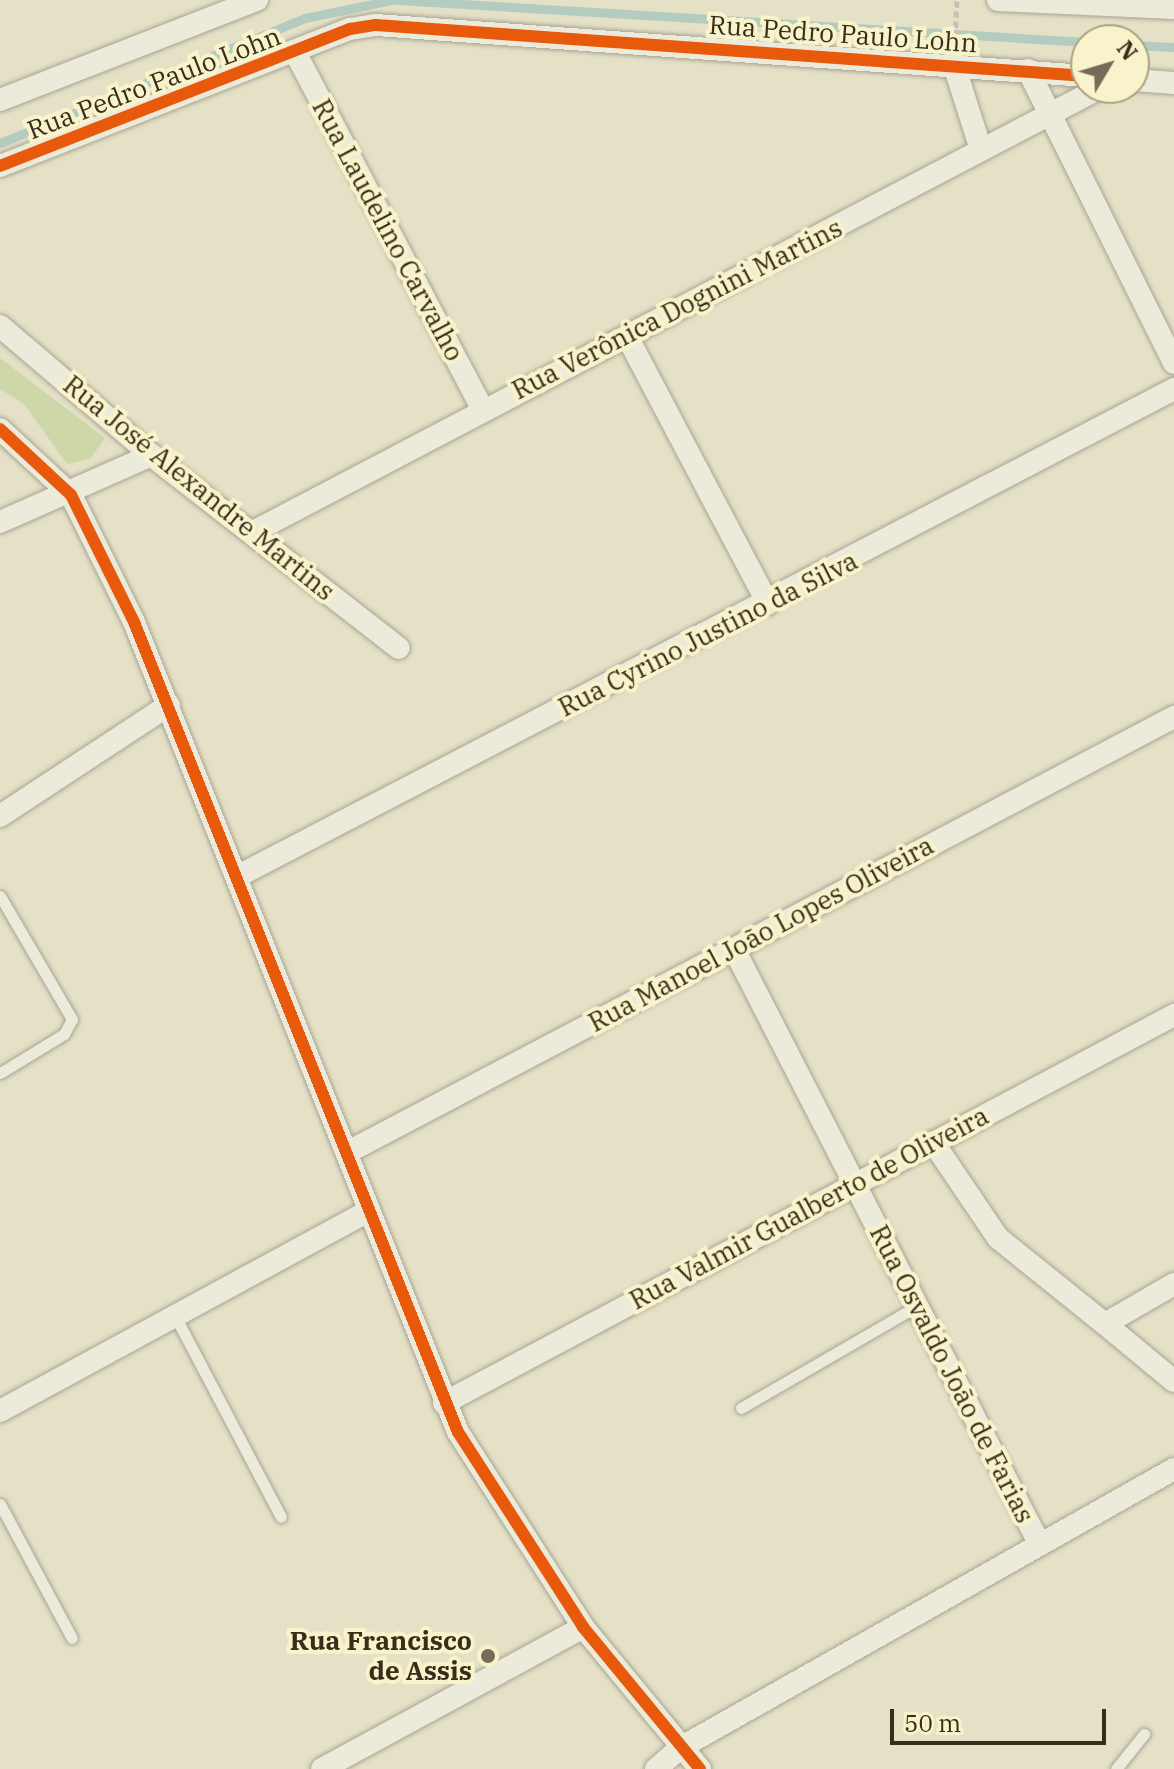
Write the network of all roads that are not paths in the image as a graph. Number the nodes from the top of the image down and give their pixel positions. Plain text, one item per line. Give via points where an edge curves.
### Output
1 (257, 0) edge
2 (998, 0) edge
3 (1174, 8) edge
4 (295, 52) junction
5 (954, 52) junction
6 (1028, 70) junction
7 (1070, 74) edge
8 (1150, 81) edge
9 (1174, 83) edge
10 (0, 100) edge
11 (1070, 104) edge
12 (1050, 115) junction
13 (981, 150) junction
14 (0, 166) edge
15 (0, 326) edge
16 (629, 340) junction
17 (1174, 363) edge
18 (1174, 389) edge
19 (482, 408) junction
20 (0, 429) edge
21 (152, 455) junction
22 (71, 495) junction
23 (0, 522) edge
24 (255, 531) junction
25 (768, 604) junction
26 (399, 648) dead end
27 (169, 705) junction
28 (1174, 717) edge
29 (0, 816) edge
30 (240, 875) junction
31 (0, 896) edge
32 (734, 949) junction
33 (1174, 1015) edge
34 (0, 1073) edge
35 (933, 1142) junction
36 (348, 1152) junction
37 (855, 1184) junction
38 (369, 1211) junction
39 (1174, 1284) edge
40 (917, 1306) junction
41 (175, 1316) junction
42 (1105, 1324) junction
43 (1174, 1381) edge
44 (444, 1403) junction
45 (741, 1408) dead end
46 (0, 1411) edge
47 (1174, 1469) edge
48 (0, 1504) edge
49 (281, 1517) dead end
50 (1039, 1543) junction
51 (583, 1627) junction
52 (72, 1638) dead end
53 (1144, 1734) dead end
54 (680, 1748) junction
55 (322, 1769) edge
56 (656, 1769) edge
57 (700, 1769) edge
58 (1116, 1769) edge

1 - 10 street
2 - 3 street
4 - 5 street, Rua Pedro Paulo Lohn via 376,25
4 - 14 street, Rua Pedro Paulo Lohn
4 - 19 street, Rua Laudelino Carvalho
5 - 6 street, Rua Pedro Paulo Lohn
5 - 13 street
6 - 7 street, Rua Pedro Paulo Lohn
6 - 12 street
8 - 9 street
11 - 12 street, Rua Verônica Dognini Martins
12 - 13 street, Rua Verônica Dognini Martins
12 - 17 street
13 - 16 street, Rua Verônica Dognini Martins
15 - 21 street, Rua José Alexandre Martins
16 - 19 street, Rua Verônica Dognini Martins
16 - 25 street
18 - 25 street, Rua Cyrino Justino da Silva
19 - 24 street, Rua Verônica Dognini Martins
20 - 22 street
21 - 22 street
21 - 24 street, Rua José Alexandre Martins
22 - 23 street
22 - 27 street
24 - 26 street, Rua José Alexandre Martins
25 - 30 street, Rua Cyrino Justino da Silva
27 - 29 street
27 - 30 street
28 - 32 street, Rua Manoel João Lopes Oliveira
30 - 36 street
31 - 34 lane via 72,1019 64,1034
32 - 36 street, Rua Manoel João Lopes Oliveira
32 - 37 street, Rua Osvaldo João de Farias
33 - 35 street, Rua Valmir Gualberto de Oliveira
35 - 37 street, Rua Valmir Gualberto de Oliveira
35 - 42 street via 998,1238
36 - 38 street
37 - 40 street, Rua Osvaldo João de Farias
37 - 44 street, Rua Valmir Gualberto de Oliveira
38 - 41 street
38 - 44 street
39 - 42 street
40 - 45 lane
40 - 50 street, Rua Osvaldo João de Farias
41 - 46 street
41 - 49 lane
42 - 43 street
44 - 51 street
47 - 50 street
48 - 52 lane
50 - 54 street
51 - 54 street
51 - 55 street
53 - 58 lane
54 - 56 street
54 - 57 street

